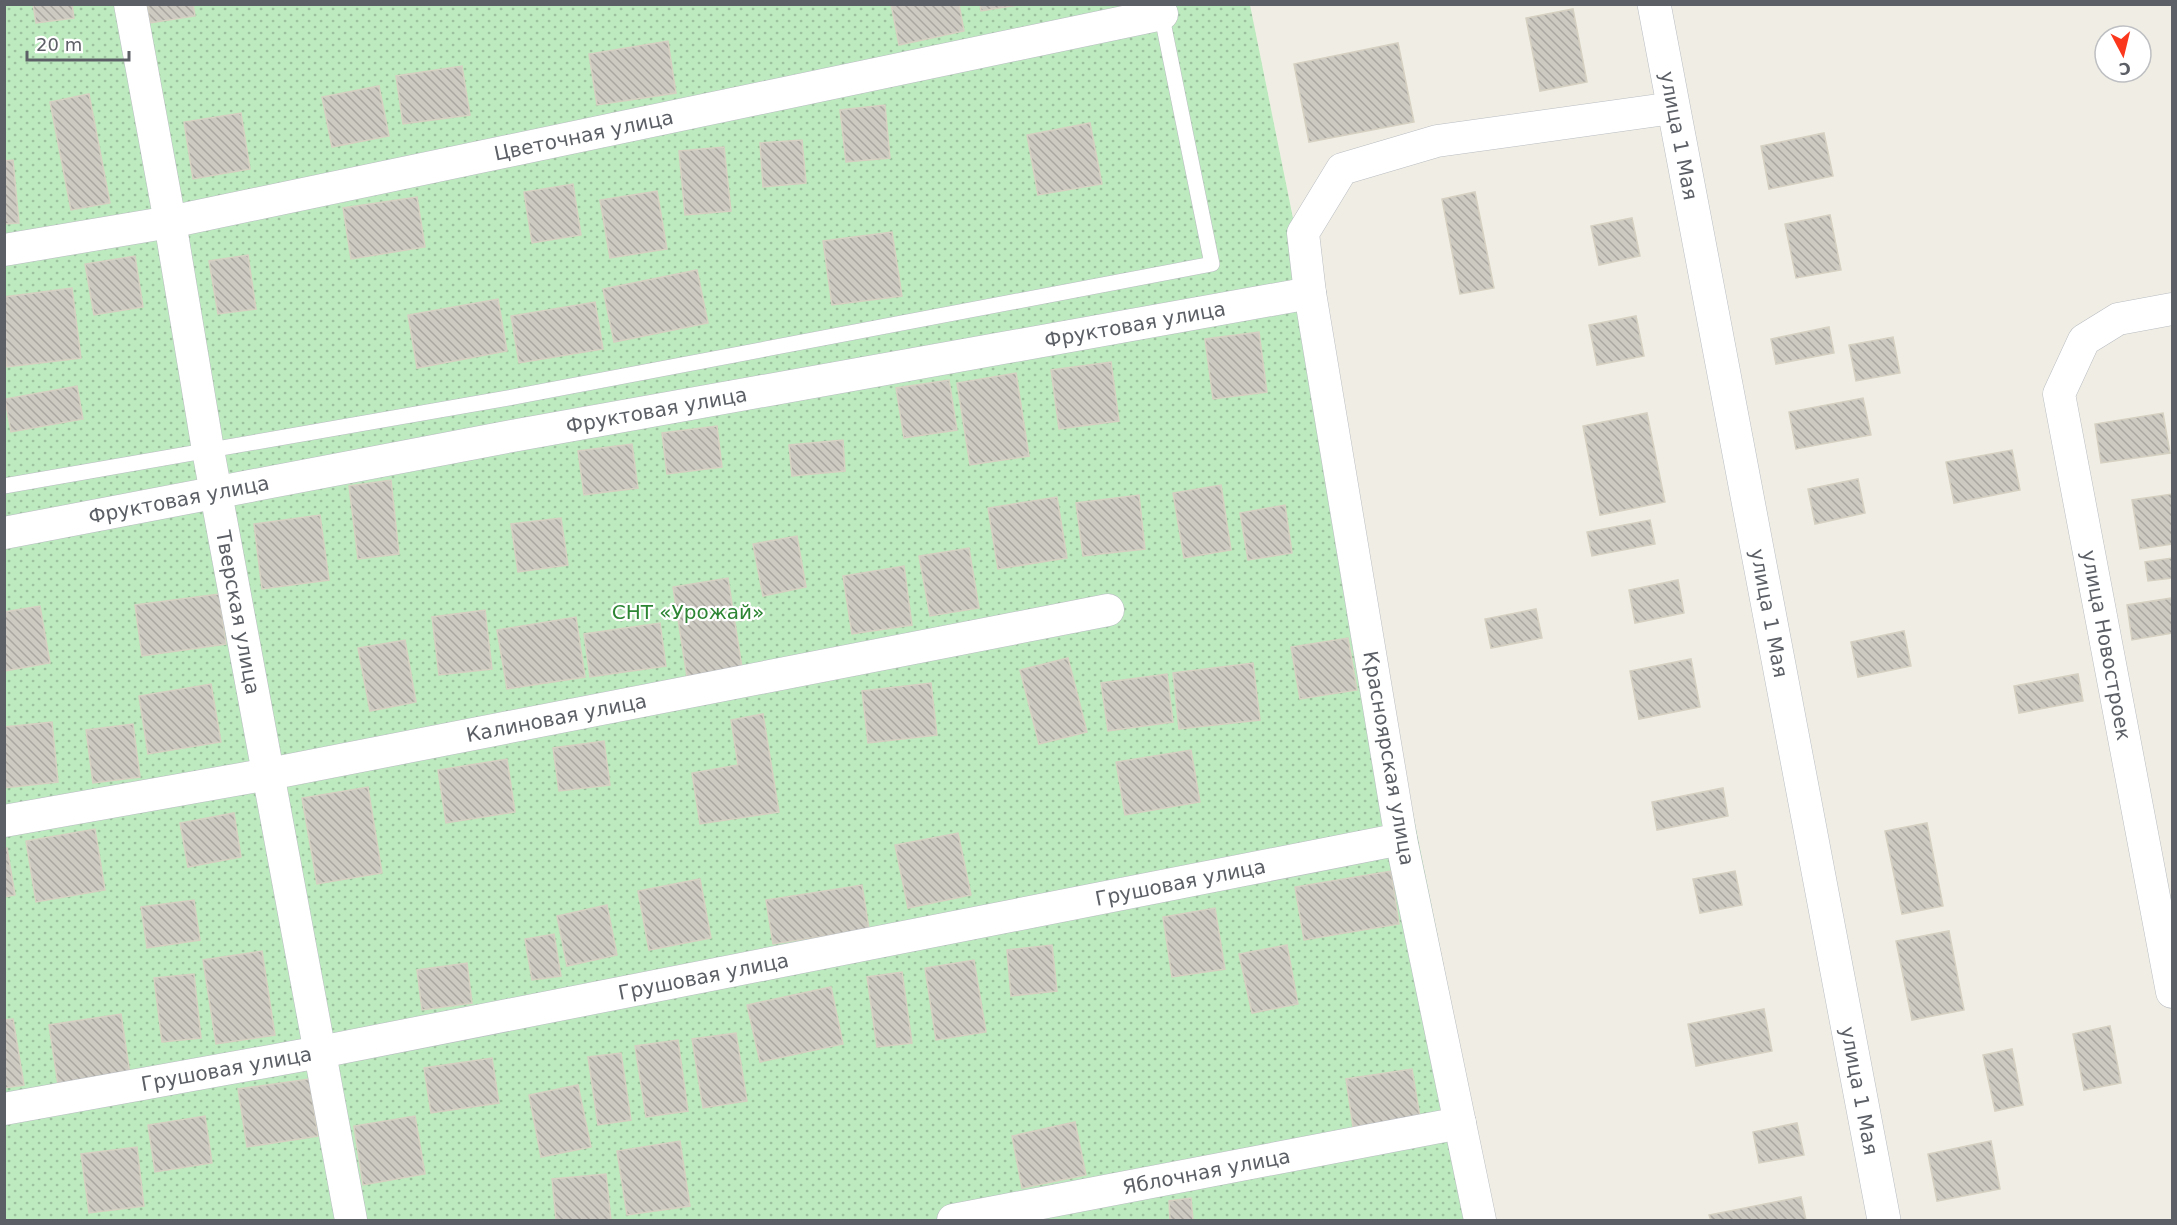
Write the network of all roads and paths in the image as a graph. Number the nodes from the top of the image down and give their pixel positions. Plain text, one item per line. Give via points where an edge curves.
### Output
1 (130, 4) edge
2 (1654, 4) edge
3 (1161, 9) edge
4 (1673, 108) junction
5 (170, 222) junction
6 (4, 250) edge
7 (1310, 293) junction
8 (2172, 309) edge
9 (208, 450) junction
10 (4, 486) edge
11 (217, 493) junction
12 (4, 533) edge
13 (1108, 610) dead end
14 (269, 774) junction
15 (4, 821) edge
16 (1401, 839) junction
17 (2172, 984) edge
18 (320, 1052) junction
19 (4, 1109) edge
20 (1460, 1123) junction
21 (351, 1221) edge
22 (953, 1221) edge
23 (1480, 1221) edge
24 (1884, 1221) edge

1 - 5 street, Тверская улица
2 - 4 street, улица 1 Мая
3 - 5 street, Цветочная улица
3 - 9 lane via 1212,264 508,398
4 - 7 street, Красноярская улица via 1437,141 1342,169 1303,233
4 - 24 street, улица 1 Мая
5 - 6 street, Цветочная улица
5 - 9 street, Тверская улица
7 - 11 street, Фруктовая улица
7 - 16 street, Красноярская улица
8 - 17 street, улица Новостроек via 2118,319 2084,340 2058,394
9 - 10 lane
9 - 11 street, Тверская улица
11 - 12 street, Фруктовая улица
11 - 14 street, Тверская улица
13 - 14 street, Калиновая улица
14 - 15 street, Калиновая улица
14 - 18 street, Тверская улица
16 - 18 street, Грушовая улица
16 - 20 street, Красноярская улица
18 - 19 street, Грушовая улица
18 - 21 street, Тверская улица
20 - 22 street, Яблочная улица
20 - 23 street, Красноярская улица

